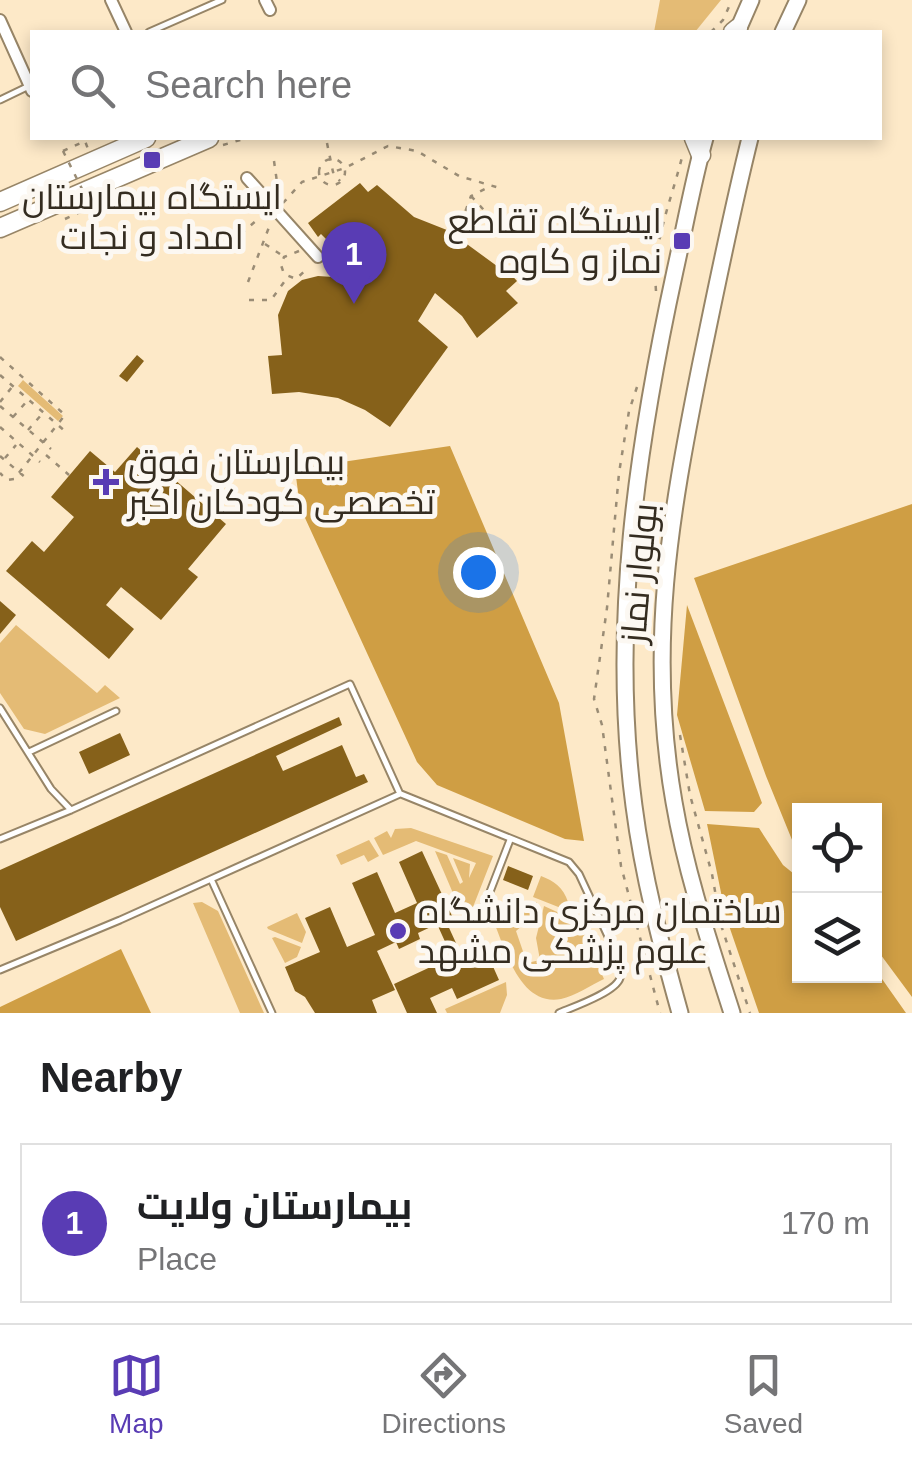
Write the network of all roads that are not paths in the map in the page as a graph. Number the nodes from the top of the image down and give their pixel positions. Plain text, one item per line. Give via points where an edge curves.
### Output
1 (112, 0) edge
2 (222, 0) edge
3 (751, 0) edge
4 (798, 0) edge
5 (0, 20) edge
6 (125, 30) edge
7 (154, 30) edge
8 (736, 30) edge
9 (784, 30) edge
10 (30, 83) edge
11 (30, 88) edge
12 (0, 100) edge
13 (141, 140) edge
14 (203, 140) edge
15 (750, 140) edge
16 (700, 143) edge
17 (247, 178) dead end
18 (0, 202) edge
19 (22, 218) junction
20 (0, 228) edge
21 (0, 238) edge
22 (314, 253) road end
23 (0, 708) edge
24 (116, 711) dead end
25 (29, 752) junction
26 (400, 794) junction
27 (70, 810) junction
28 (0, 839) edge
29 (510, 840) junction
30 (211, 879) junction
31 (481, 915) dead end
32 (0, 970) edge
33 (272, 1013) edge
34 (559, 1013) edge
35 (680, 1013) edge
36 (732, 1013) edge

1 - 6 street
2 - 7 lane
3 - 8 main road
4 - 9 main road
5 - 10 street
11 - 12 lane
13 - 18 main road
14 - 19 main road
15 - 36 main road, بولوار نماز via 690,420 662,594 674,802
16 - 35 main road, بولوار نماز via 652,375 630,516 626,593 633,805
17 - 22 street
19 - 20 main road
19 - 21 lane
23 - 25 lane
24 - 25 lane
25 - 27 lane
26 - 27 lane via 350,684
26 - 29 lane
26 - 30 lane
27 - 28 lane
29 - 31 lane
29 - 34 lane via 569,862 619,960 617,985
30 - 32 lane
30 - 33 lane

